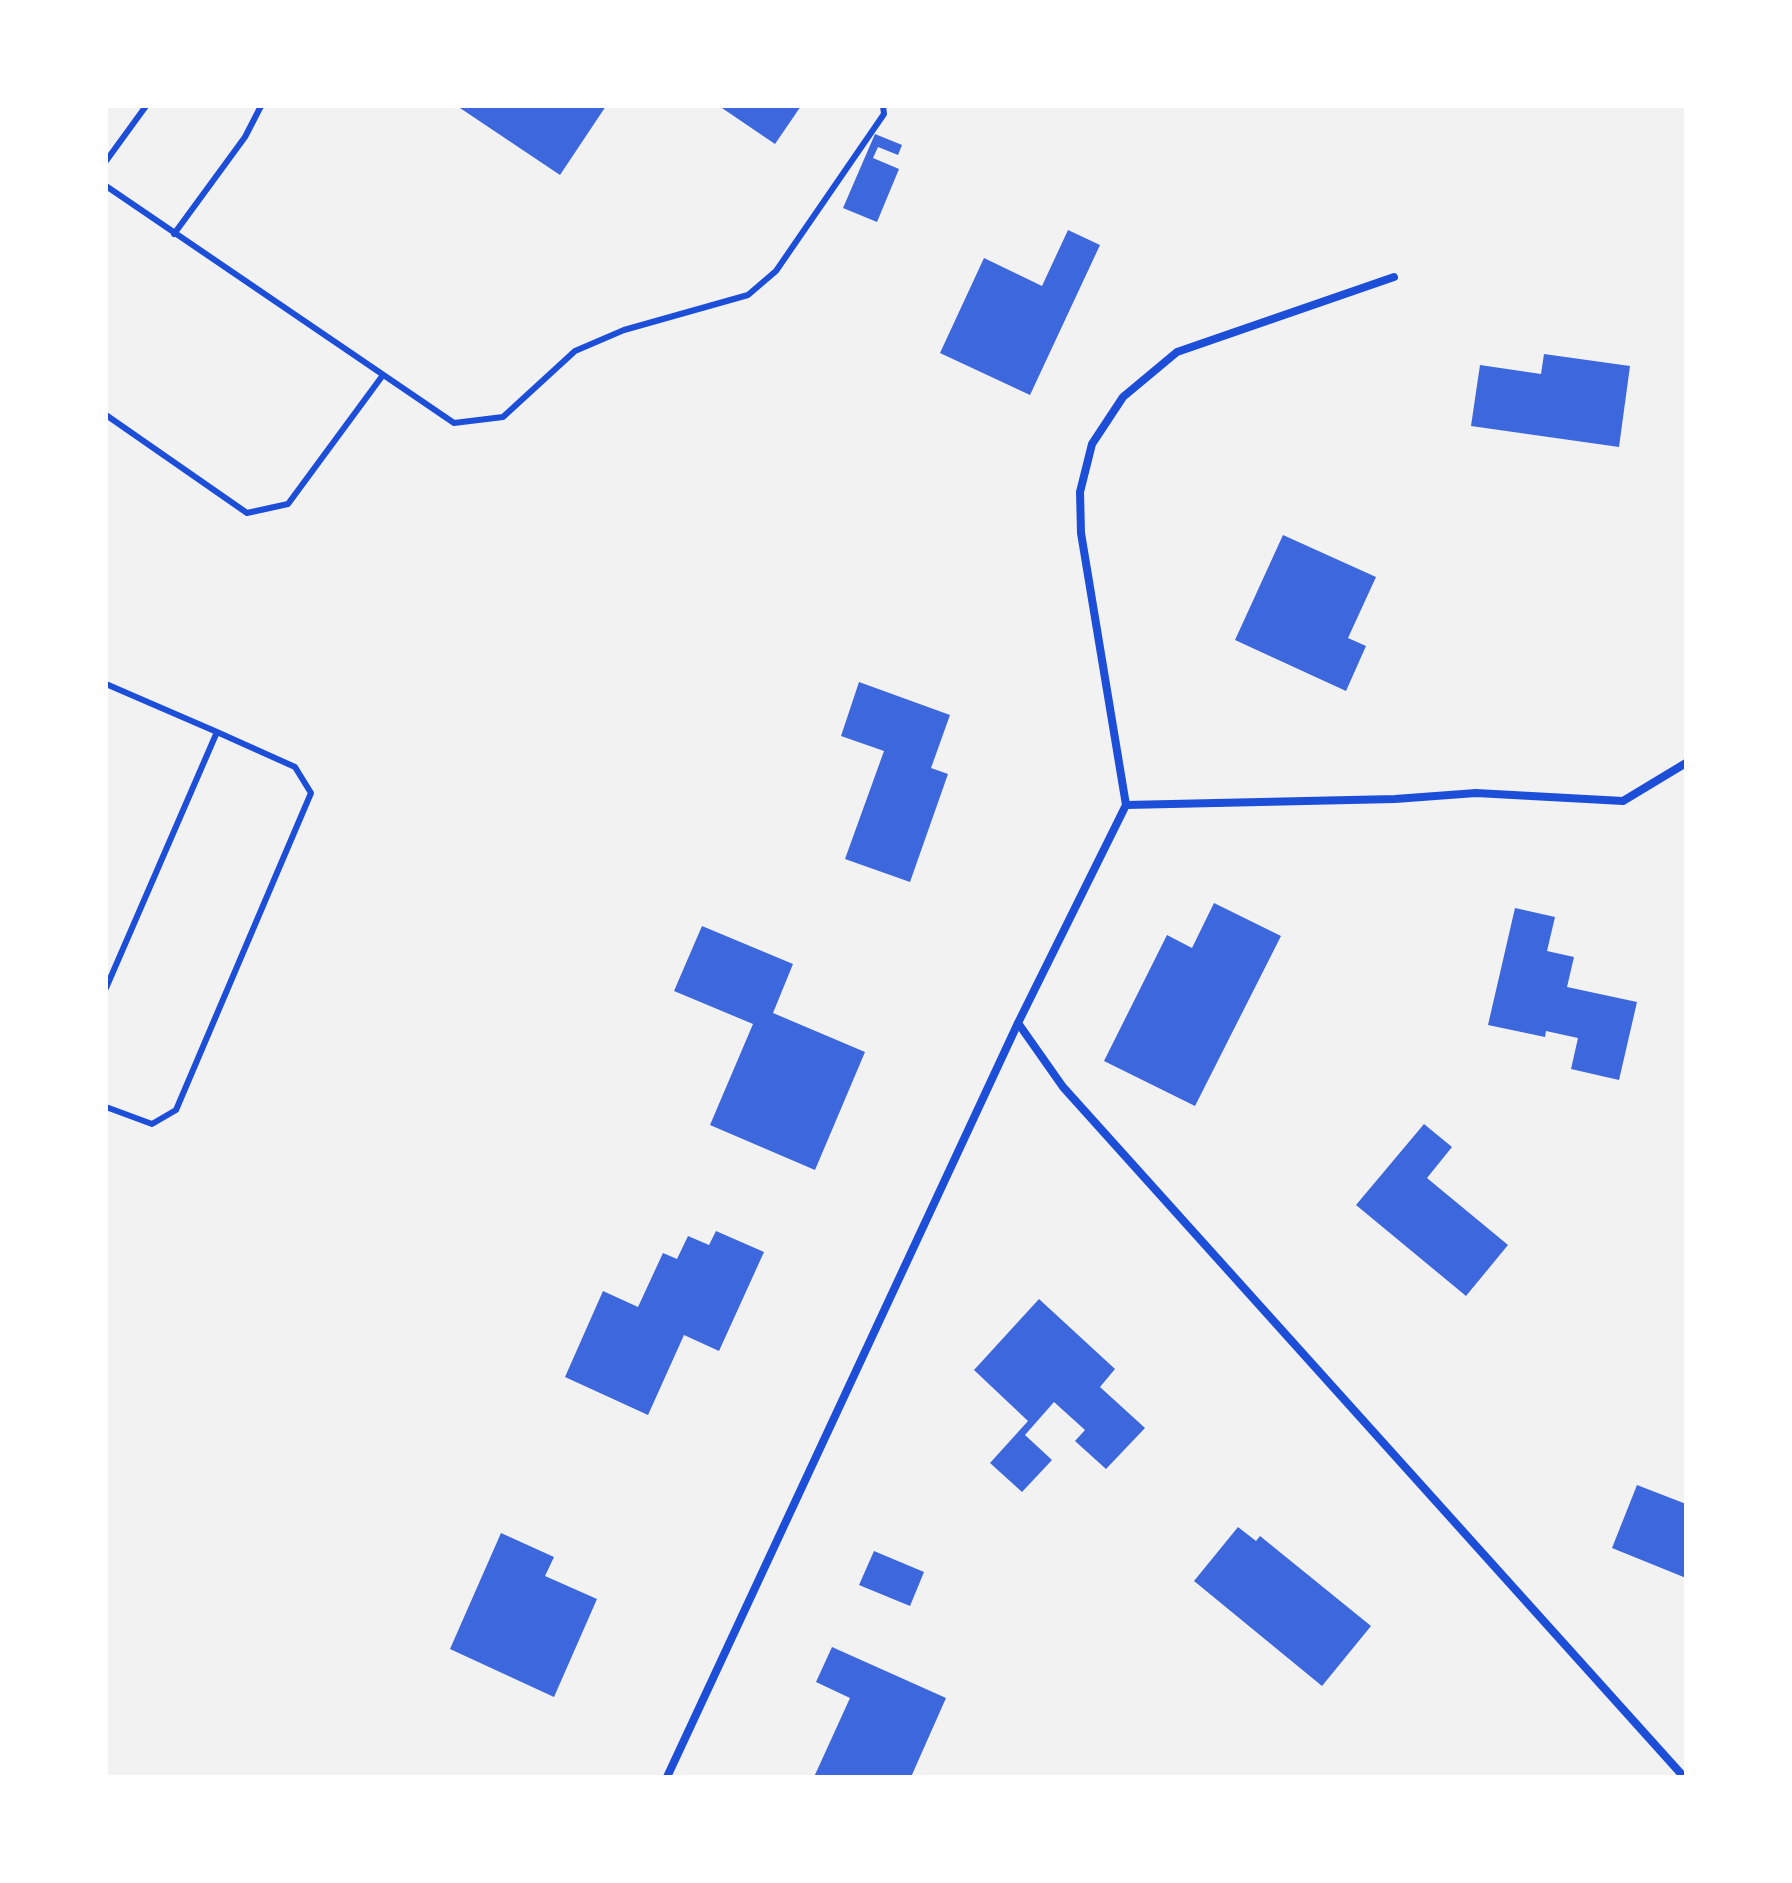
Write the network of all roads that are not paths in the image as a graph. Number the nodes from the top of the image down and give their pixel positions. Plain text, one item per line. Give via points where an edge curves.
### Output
1 (146, 106) edge
2 (261, 106) edge
3 (883, 106) edge
4 (106, 161) edge
5 (106, 186) edge
6 (174, 234) junction
7 (1394, 277) dead end
8 (383, 375) junction
9 (106, 415) edge
10 (106, 684) edge
11 (217, 732) junction
12 (1686, 763) edge
13 (1126, 805) junction
14 (106, 988) edge
15 (1018, 1023) junction
16 (106, 1107) edge
17 (667, 1777) edge
18 (1684, 1777) edge

1 - 4 lane
2 - 6 lane via 245,137
3 - 8 lane via 884,114 776,271 748,295 624,330 575,351 503,417 454,423
5 - 6 lane
6 - 8 lane
7 - 13 street via 1177,352 1123,397 1092,444 1080,492 1081,533
8 - 9 lane via 288,504 247,513
10 - 11 lane
11 - 14 lane
11 - 16 lane via 295,767 311,793 176,1110 152,1124
12 - 13 street via 1623,801 1476,793
13 - 15 street
15 - 17 street
15 - 18 street via 1063,1087

